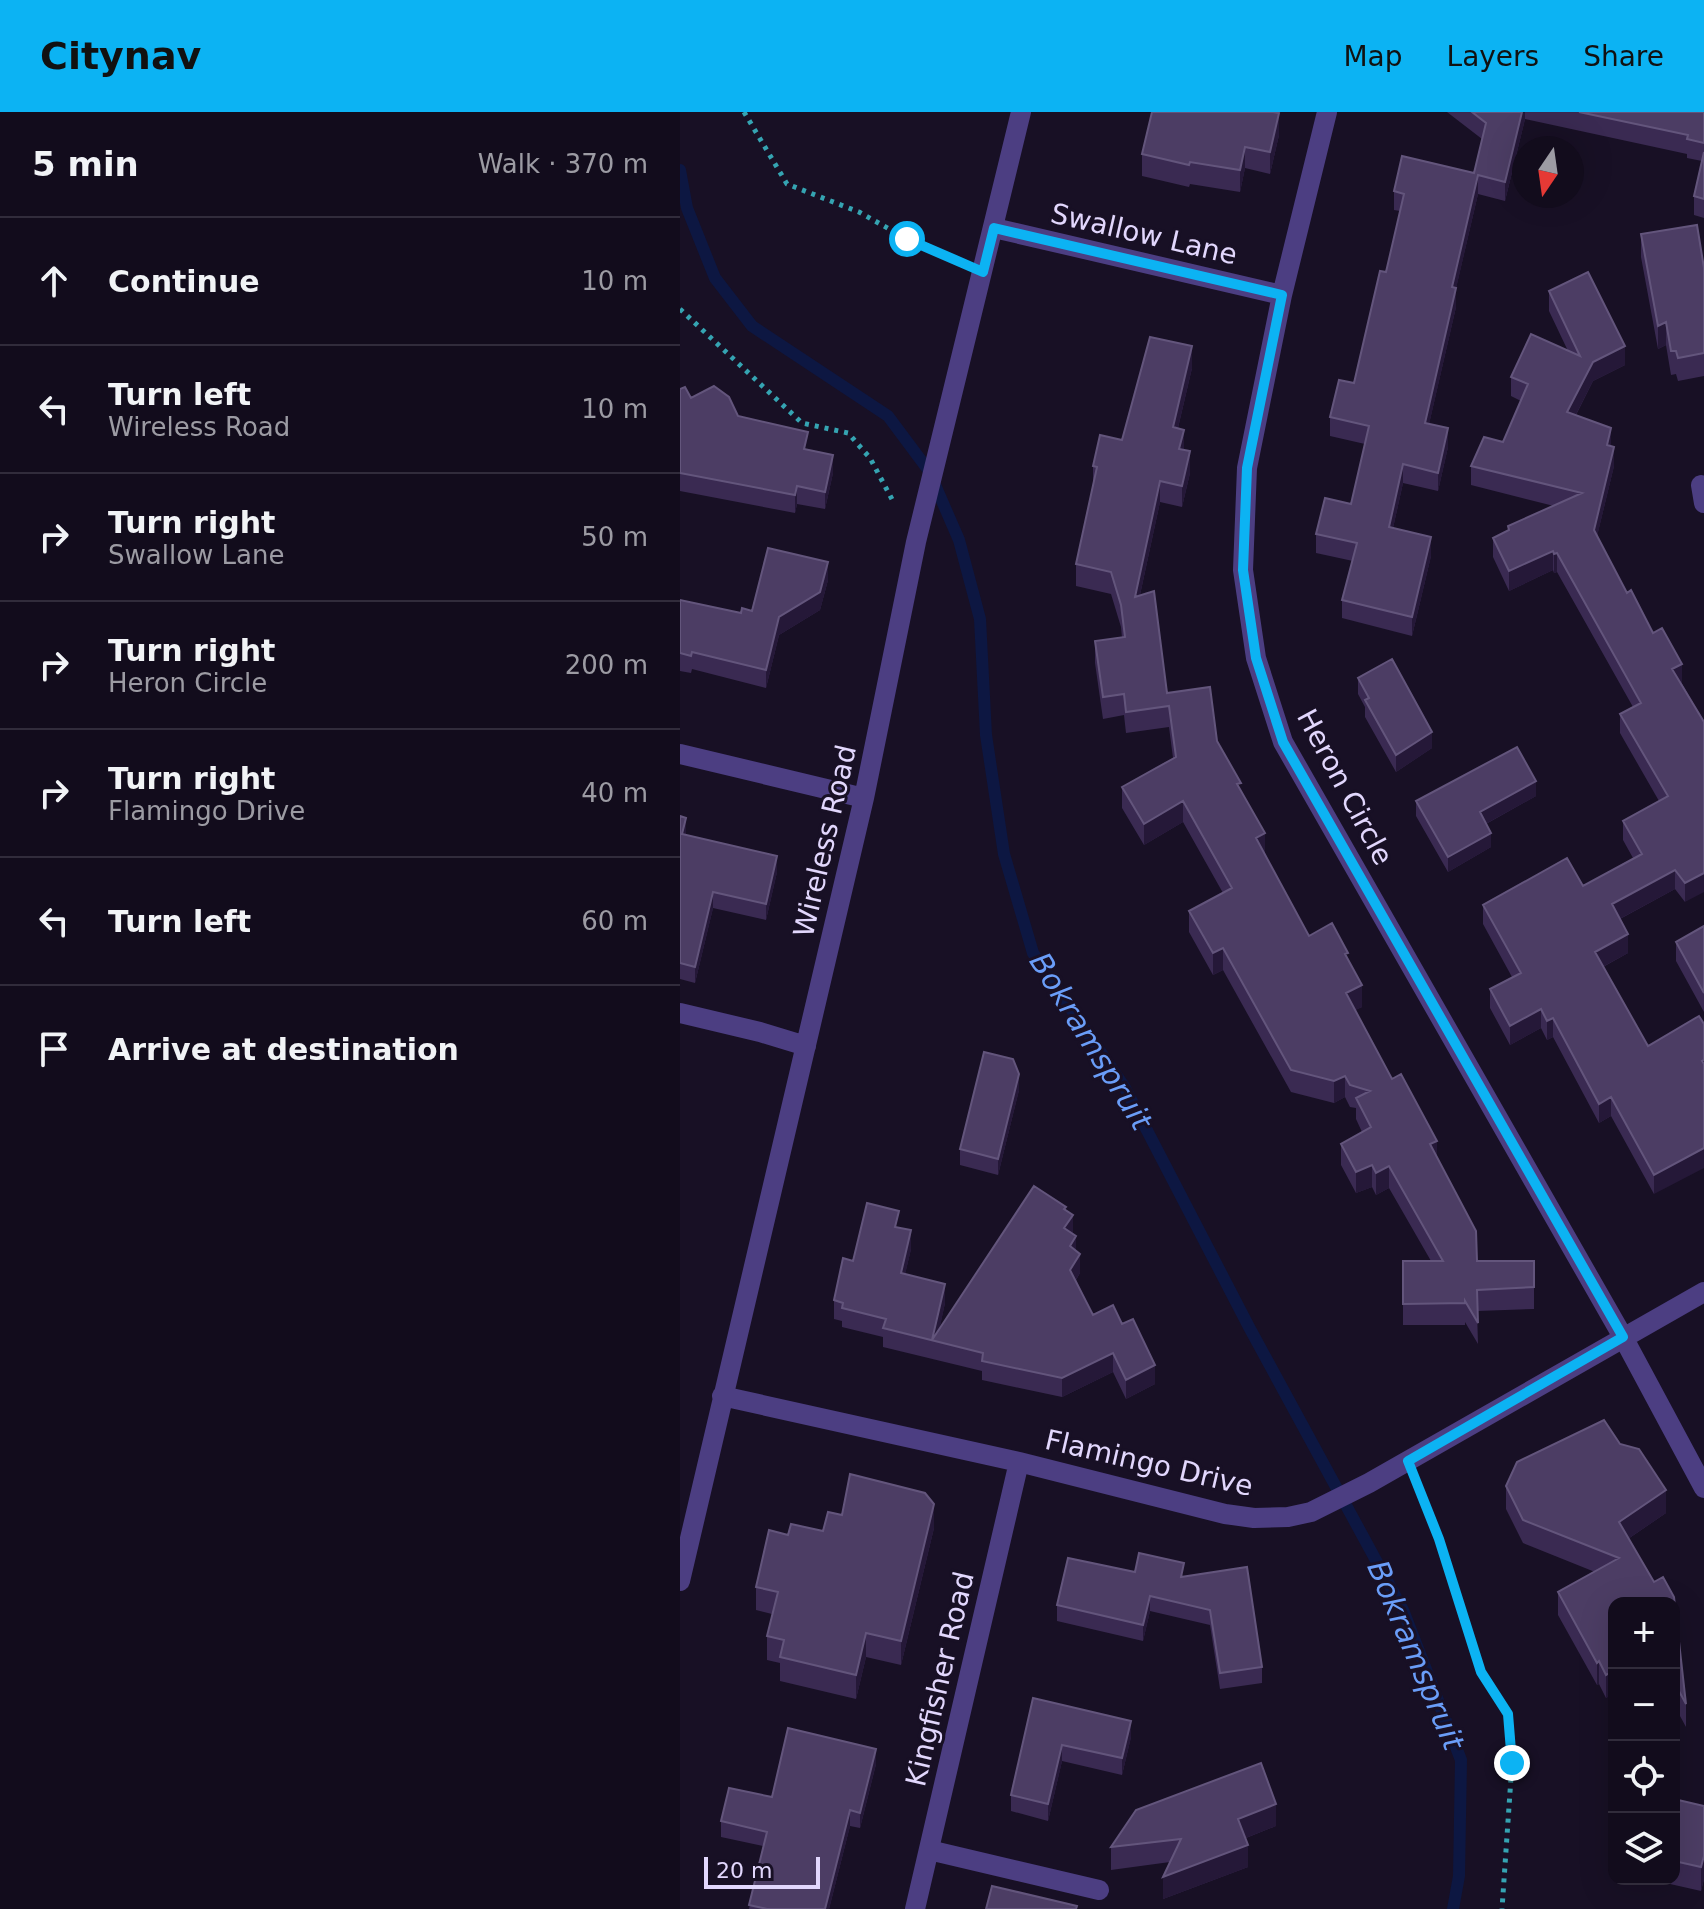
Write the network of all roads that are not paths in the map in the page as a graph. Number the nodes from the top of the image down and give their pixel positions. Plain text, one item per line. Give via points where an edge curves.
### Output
1 (1021, 112) edge
2 (1327, 112) edge
3 (994, 228) junction
4 (1282, 295) junction
5 (680, 754) edge
6 (864, 798) junction
7 (680, 1013) edge
8 (806, 1046) junction
9 (1704, 1292) edge
10 (1623, 1337) junction
11 (722, 1396) junction
12 (1019, 1462) junction
13 (1704, 1488) edge
14 (680, 1581) edge
15 (929, 1850) junction
16 (1099, 1890) dead end
17 (915, 1909) edge

1 - 3 street, Wireless Road
2 - 4 street, Heron Circle
3 - 4 street, Swallow Lane
3 - 6 street, Wireless Road via 916,545
4 - 10 street, Heron Circle via 1247,468 1243,570 1256,658 1278,728
5 - 6 street
6 - 8 street, Wireless Road
7 - 8 street
8 - 11 street, Wireless Road
9 - 10 street, Flamingo Drive
10 - 12 street, Flamingo Drive via 1311,1512 1225,1514
10 - 13 street, Heron Circle
11 - 12 street, Flamingo Drive
11 - 14 street, Wireless Road
12 - 15 street, Kingfisher Road
15 - 16 street
15 - 17 street, Kingfisher Road

